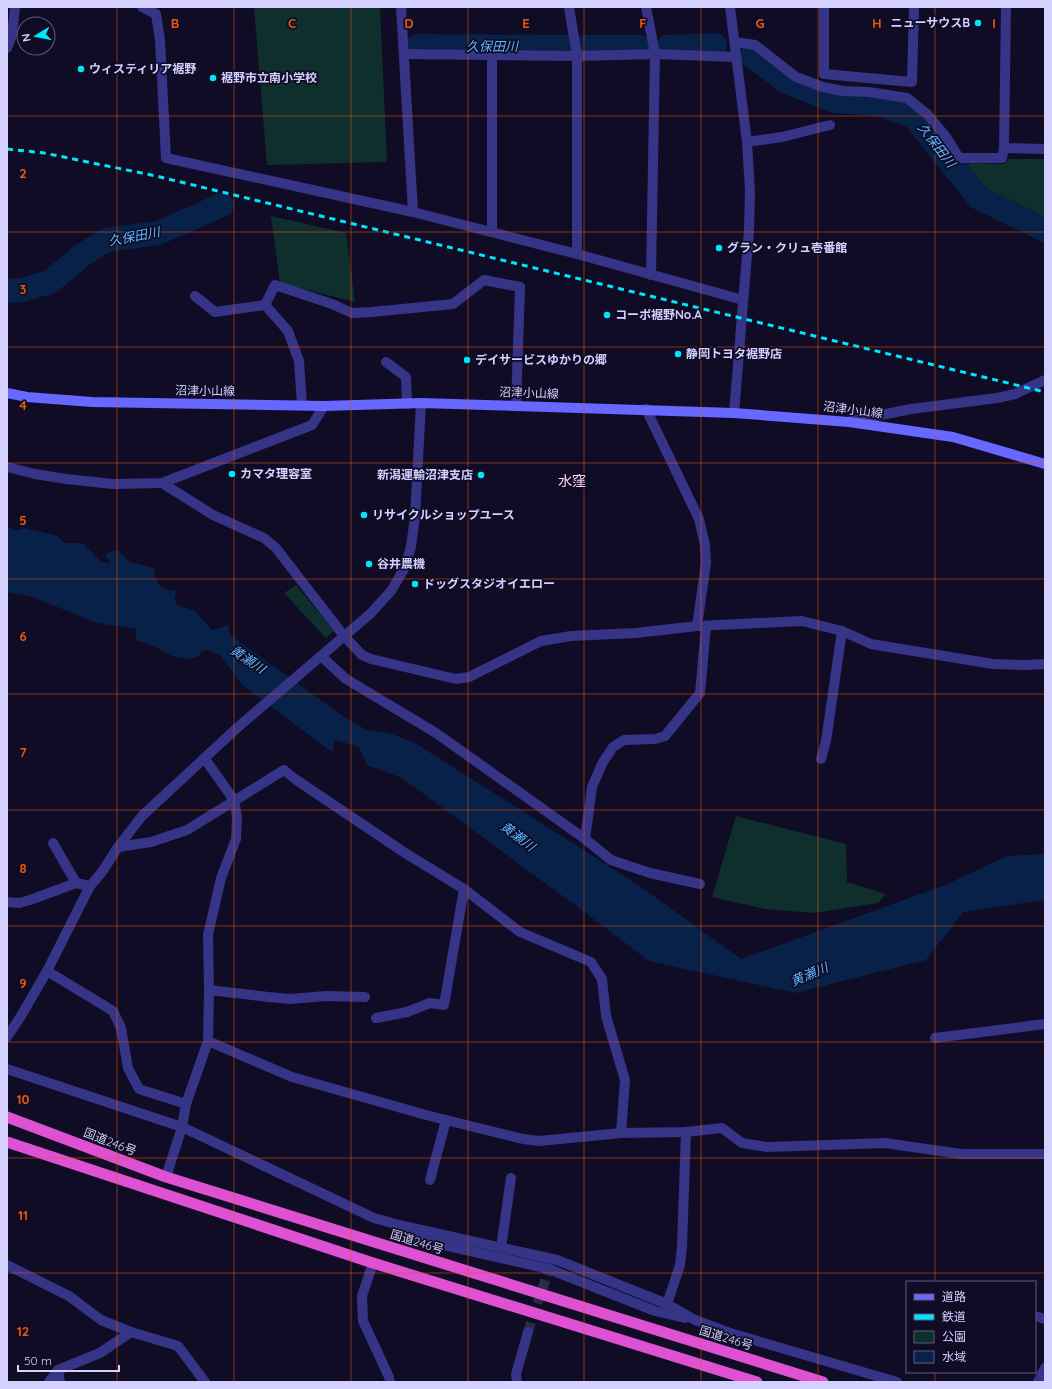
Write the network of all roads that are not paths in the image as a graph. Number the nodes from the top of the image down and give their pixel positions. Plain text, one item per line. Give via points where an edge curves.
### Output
1 (15, 7) edge
2 (142, 7) edge
3 (401, 7) edge
4 (569, 7) edge
5 (646, 7) edge
6 (730, 7) edge
7 (824, 7) edge
8 (914, 7) edge
9 (1006, 7) edge
10 (735, 42) junction
11 (7, 48) edge
12 (404, 54) junction
13 (492, 54) junction
14 (655, 54) junction
15 (578, 56) junction
16 (736, 57) junction
17 (824, 74) junction
18 (823, 87) junction
19 (830, 125) dead end
20 (747, 142) junction
21 (1004, 148) junction
22 (1045, 149) edge
23 (413, 212) junction
24 (492, 232) junction
25 (576, 254) junction
26 (651, 275) junction
27 (194, 296) dead end
28 (743, 300) junction
29 (265, 305) junction
30 (386, 362) dead end
31 (1045, 380) edge
32 (7, 393) edge
33 (407, 404) junction
34 (421, 404) junction
35 (302, 405) junction
36 (324, 406) junction
37 (516, 406) junction
38 (646, 410) junction
39 (734, 413) junction
40 (849, 422) junction
41 (1045, 464) edge
42 (7, 467) edge
43 (162, 483) junction
44 (701, 626) junction
45 (842, 630) junction
46 (344, 636) junction
47 (319, 658) junction
48 (1045, 664) edge
49 (205, 759) junction
50 (821, 760) dead end
51 (234, 800) junction
52 (585, 839) junction
53 (53, 843) dead end
54 (118, 847) junction
55 (76, 883) junction
56 (700, 884) dead end
57 (90, 886) junction
58 (464, 889) junction
59 (7, 902) edge
60 (47, 971) junction
61 (209, 990) junction
62 (365, 997) dead end
63 (376, 1018) dead end
64 (1045, 1024) edge
65 (7, 1037) edge
66 (935, 1038) dead end
67 (208, 1041) junction
68 (7, 1069) edge
69 (186, 1104) junction
70 (7, 1117) edge
71 (446, 1120) junction
72 (182, 1127) junction
73 (686, 1132) junction
74 (621, 1133) junction
75 (7, 1142) edge
76 (1045, 1154) edge
77 (166, 1178) junction
78 (512, 1178) dead end
79 (430, 1180) dead end
80 (399, 1226) junction
81 (501, 1248) junction
82 (373, 1263) junction
83 (7, 1265) edge
84 (667, 1304) junction
85 (695, 1320) junction
86 (131, 1332) junction
87 (528, 1332) tunnel mouth
88 (1045, 1368) edge
89 (58, 1370) junction
90 (49, 1382) edge
91 (60, 1382) edge
92 (205, 1382) edge
93 (390, 1382) edge
94 (517, 1382) edge
95 (757, 1382) edge
96 (823, 1382) edge
97 (897, 1382) edge
98 (1038, 1382) edge

1 - 11 street via 12,35
2 - 23 street via 156,14 160,40 166,158
3 - 12 street
4 - 15 street
5 - 14 street
6 - 10 street
7 - 17 street
8 - 17 street via 912,82
9 - 21 street
10 - 16 street
10 - 18 street via 755,44 796,77
12 - 13 street
12 - 23 street
13 - 15 street
13 - 24 street
14 - 15 street
14 - 16 street
14 - 26 street
15 - 25 street
16 - 20 street
17 - 18 street
18 - 21 street via 908,98 927,114 959,158 1002,158
19 - 20 street via 782,137
20 - 28 street via 749,231
21 - 22 street
23 - 24 street
24 - 25 street
25 - 26 street
26 - 28 street
27 - 29 street via 215,312
28 - 39 street
29 - 35 street via 288,331 298,361
29 - 37 street via 275,285 352,313 453,304 484,280 520,287
30 - 33 street via 406,377
31 - 40 street via 1015,394 997,398 910,409
32 - 35 main road, 沼津小山線 via 92,402
33 - 34 main road, 沼津小山線
33 - 36 main road, 沼津小山線
34 - 37 main road, 沼津小山線
34 - 46 street via 414,518 411,547 404,569 391,591 370,614
35 - 36 main road, 沼津小山線
36 - 43 street via 312,425
37 - 38 main road, 沼津小山線
38 - 39 main road, 沼津小山線
38 - 44 street via 699,519 706,563
39 - 40 main road, 沼津小山線
40 - 41 main road, 沼津小山線 via 953,437
42 - 43 street via 66,479 113,484
43 - 46 street via 213,515 264,538 276,548
44 - 45 street via 802,621
44 - 46 street via 571,636 541,641 469,677 456,679 371,659 362,655
44 - 52 street via 700,694 665,736 624,740 613,747 602,762 592,787
45 - 48 street via 870,644 993,664
45 - 50 street
46 - 47 street
47 - 49 street via 238,727
47 - 52 street via 346,679 436,733
49 - 51 street
49 - 54 street via 142,816
51 - 54 street via 187,830 151,842
51 - 58 street via 284,770 405,853
51 - 61 street via 237,817 236,839 221,878 208,935
52 - 56 street via 611,860 650,873
53 - 55 street
54 - 57 street
55 - 57 street
55 - 59 street via 30,900 19,903
57 - 60 street
58 - 63 street via 444,1005 430,1003 407,1012
58 - 74 street via 520,932 591,962 602,979 606,1016 625,1080
60 - 65 street
60 - 69 street via 113,1012 120,1028 128,1068 139,1090
61 - 62 street via 290,999 326,996
61 - 67 street
64 - 66 street
67 - 69 street
67 - 71 street via 292,1077
68 - 72 street
69 - 72 street
70 - 77 highway, 国道246号
71 - 74 street via 523,1140 539,1141
71 - 79 street
72 - 77 street
72 - 80 street via 374,1218
73 - 74 street
73 - 76 street via 722,1128 742,1143 768,1148 885,1142 961,1154
73 - 84 street via 680,1265
75 - 82 highway
77 - 96 highway, 国道246号
78 - 81 street
80 - 81 street
80 - 85 street via 404,1236 549,1269 654,1311
81 - 84 street via 557,1260
82 - 93 street via 362,1296 363,1322
82 - 95 highway
83 - 86 street via 69,1296 101,1320
84 - 85 street
85 - 97 street via 730,1333
86 - 89 street via 100,1353
86 - 92 street via 178,1346
87 - 94 street via 516,1374
88 - 98 street
89 - 90 street
89 - 91 street

